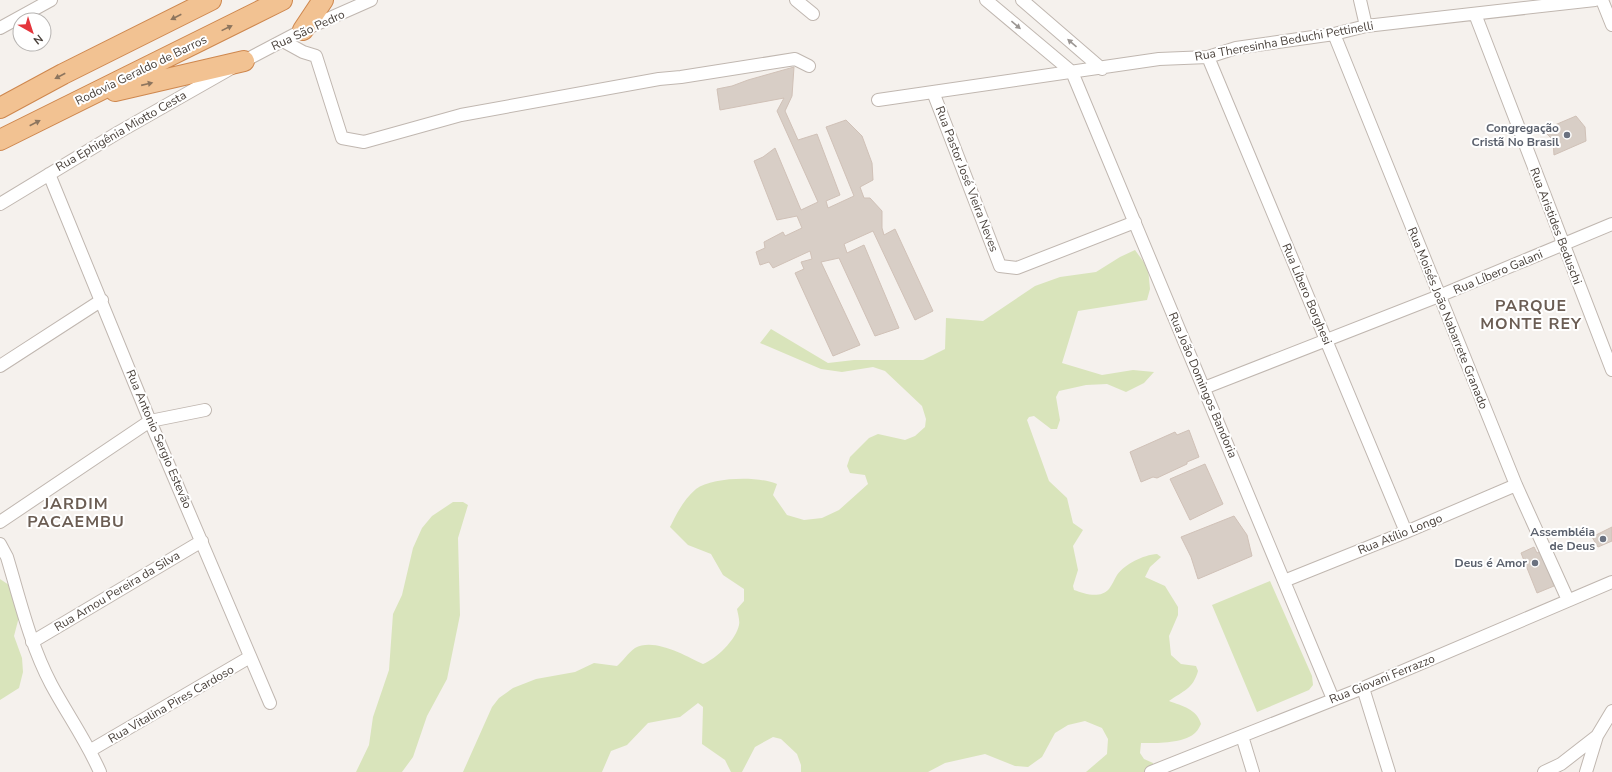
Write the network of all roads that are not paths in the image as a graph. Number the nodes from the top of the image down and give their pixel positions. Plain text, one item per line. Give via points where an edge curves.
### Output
1 (51, 0) edge
2 (211, 0) edge
3 (282, 0) edge
4 (323, 0) edge
5 (371, 0) edge
6 (796, 0) edge
7 (986, 0) edge
8 (1022, 0) edge
9 (1360, 0) edge
10 (1595, 0) edge
11 (1602, 0) edge
12 (813, 14) dead end
13 (1475, 14) junction
14 (1612, 25) edge
15 (1366, 26) junction
16 (0, 28) edge
17 (303, 30) junction
18 (1334, 34) junction
19 (283, 41) junction
20 (1208, 57) junction
21 (244, 61) junction
22 (809, 66) dead end
23 (1102, 69) junction
24 (1072, 72) junction
25 (933, 92) junction
26 (82, 99) junction
27 (878, 100) dead end
28 (0, 108) edge
29 (0, 140) edge
30 (49, 174) junction
31 (0, 204) edge
32 (1135, 222) junction
33 (1612, 224) edge
34 (1562, 245) junction
35 (1439, 296) junction
36 (102, 300) junction
37 (1326, 340) junction
38 (0, 366) edge
39 (1612, 370) edge
40 (1204, 388) junction
41 (205, 410) dead end
42 (150, 421) junction
43 (1516, 485) junction
44 (0, 522) edge
45 (1406, 532) junction
46 (202, 541) junction
47 (0, 544) edge
48 (1284, 581) junction
49 (1612, 582) edge
50 (1568, 600) junction
51 (32, 642) junction
52 (250, 657) junction
53 (1363, 688) junction
54 (1333, 699) junction
55 (270, 704) dead end
56 (1612, 711) edge
57 (1242, 736) junction
58 (1597, 736) junction
59 (91, 750) junction
60 (1559, 768) edge
61 (100, 772) edge
62 (1152, 772) edge
63 (1253, 772) edge
64 (1389, 772) edge
65 (1544, 772) edge
66 (1586, 772) edge

1 - 16 street
2 -> 28 highway
26 -> 3 highway, Rodovia Geraldo de Barros
4 - 17 highway
5 - 17 street, Rua São Pedro
6 - 12 street
7 -> 24 street
23 -> 8 street
9 - 15 street
10 - 13 street, Rua Theresinha Beduchi Pettinelli
11 - 14 street
13 - 15 street, Rua Theresinha Beduchi Pettinelli
13 - 34 street, Rua Aristides Beduschi
15 - 18 street, Rua Theresinha Beduchi Pettinelli
17 - 19 street, Rua São Pedro
18 - 20 street, Rua Theresinha Beduchi Pettinelli via 1236,48
18 - 35 street, Rua Moisés João Nabarrete Granado
19 - 21 street, Rua São Pedro
19 - 22 street via 316,56 342,138 362,142 461,115 659,79 795,60
20 - 23 street, Rua Theresinha Beduchi Pettinelli via 1159,59
20 - 37 street, Rua Líbero Borghesi
26 -> 21 highway
21 - 30 street, Rua Ephigênia Miotto Cesta
23 - 24 street, Rua Theresinha Beduchi Pettinelli
24 - 25 street, Rua Theresinha Beduchi Pettinelli
24 - 32 street, Rua João Domingos Bandoria
25 - 27 street, Rua Theresinha Beduchi Pettinelli
25 - 32 street, Rua Pastor José Vieira Neves via 1000,266 1016,268
29 -> 26 highway, Rodovia Geraldo de Barros
30 - 31 street, Rua Ephigênia Miotto Cesta
30 - 36 street, Rua Antonio Sergio Estevão
32 - 40 street, Rua João Domingos Bandoria
33 - 34 street, Rua Líbero Galani
34 - 35 street, Rua Líbero Galani
34 - 39 street, Rua Aristides Beduschi
35 - 37 street, Rua Líbero Galani
35 - 43 street, Rua Moisés João Nabarrete Granado
36 - 38 street
36 - 42 street, Rua Antonio Sergio Estevão
37 - 40 street, Rua Líbero Galani
37 - 45 street, Rua Líbero Borghesi
40 - 48 street, Rua João Domingos Bandoria
41 - 42 street
42 - 44 street
42 - 46 street, Rua Antonio Sergio Estevão
43 - 45 street, Rua Atílio Longo
43 - 50 street, Rua Moisés João Nabarrete Granado
45 - 48 street, Rua Atílio Longo
46 - 51 street, Rua Arnou Pereira da Silva
46 - 52 street, Rua Antonio Sergio Estevão
47 - 51 street via 7,557
48 - 54 street, Rua João Domingos Bandoria
49 - 50 street, Rua Giovani Ferrazzo
50 - 53 street, Rua Giovani Ferrazzo
51 - 59 street via 51,684
52 - 55 street, Rua Antonio Sergio Estevão
52 - 59 street, Rua Vitalina Pires Cardoso
53 - 54 street, Rua Giovani Ferrazzo
53 - 64 street
54 - 57 street, Rua Giovani Ferrazzo
56 - 58 street
57 - 62 street, Rua Giovani Ferrazzo
57 - 63 street
58 - 60 street
58 - 66 street
59 - 61 street
60 - 65 street

